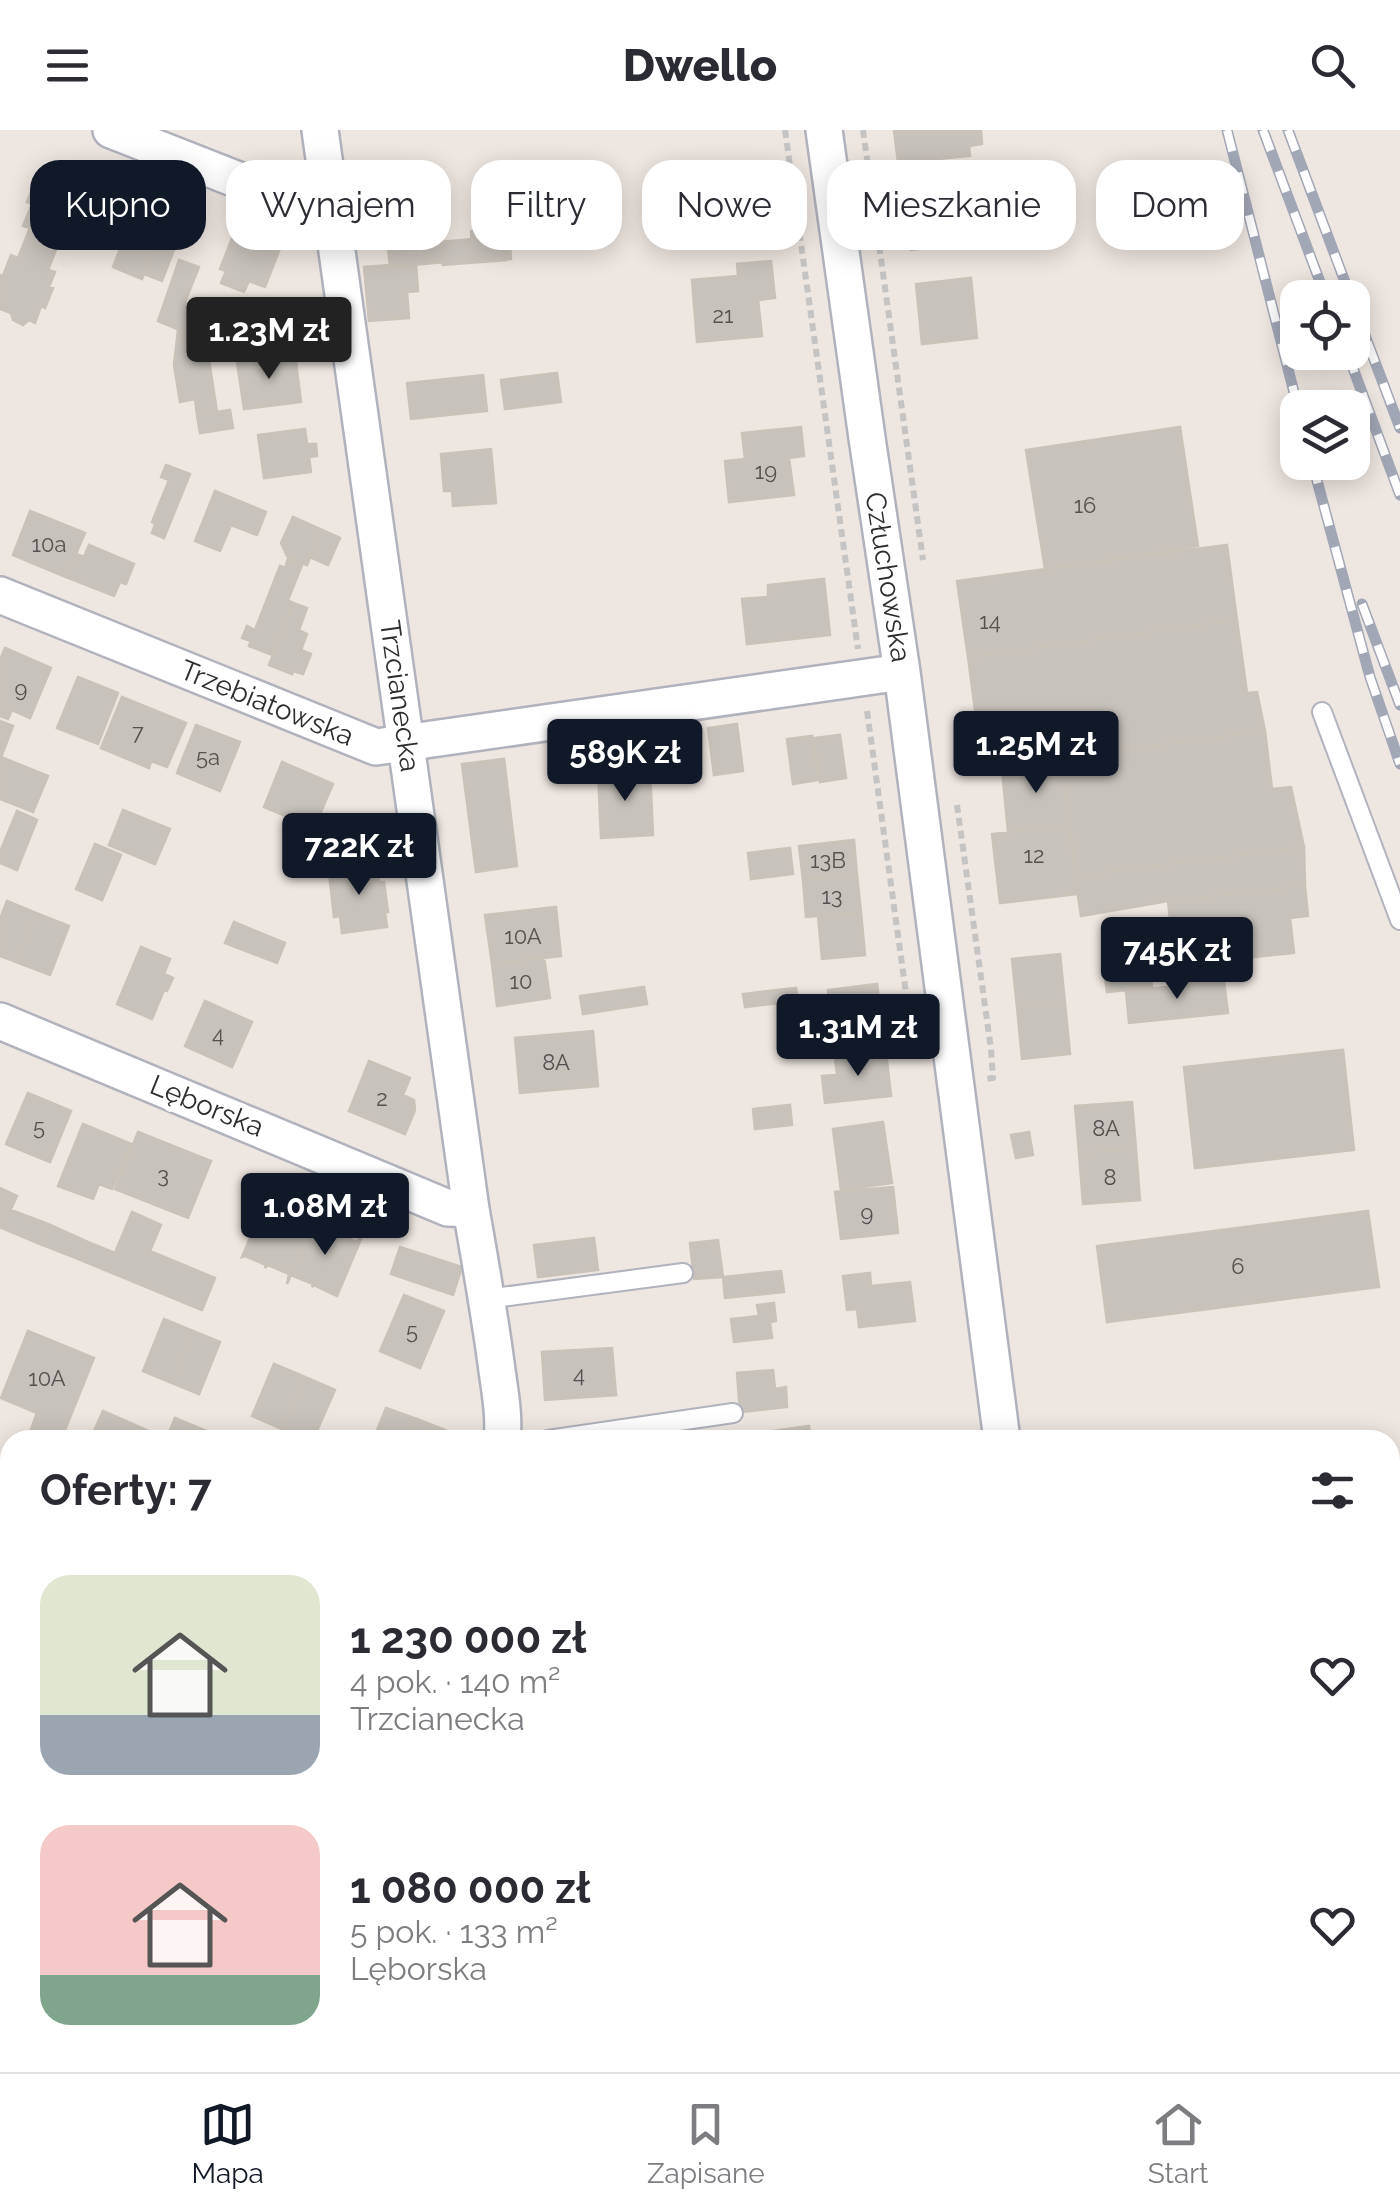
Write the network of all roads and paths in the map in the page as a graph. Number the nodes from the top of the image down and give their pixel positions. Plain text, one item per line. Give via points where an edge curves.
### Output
1 (111, 130) edge
2 (320, 130) edge
3 (785, 130) edge
4 (824, 130) edge
5 (324, 160) edge
6 (226, 175) edge
7 (337, 250) edge
8 (0, 595) edge
9 (902, 672) junction
10 (862, 677) junction
11 (1322, 712) dead end
12 (407, 743) junction
13 (1400, 920) edge
14 (0, 1020) edge
15 (912, 1032) dead end
16 (471, 1209) junction
17 (683, 1274) dead end
18 (488, 1299) junction
19 (733, 1413) dead end
20 (503, 1430) edge
21 (617, 1430) edge
22 (1001, 1430) edge

1 - 6 street
2 - 5 street, Trzcianecka
3 - 10 path
4 - 9 street, Człuchowska
7 - 12 street, Trzcianecka
8 - 12 street, Trzebiatowska via 376,748
9 - 10 street, Trzebiatowska
9 - 22 street, Człuchowska
10 - 12 street, Trzebiatowska
10 - 15 path
11 - 13 lane
12 - 16 street, Trzcianecka
14 - 16 street, Lęborska via 448,1208
16 - 18 street, Trzcianecka
17 - 18 lane
18 - 20 street, Trzcianecka
19 - 21 lane

